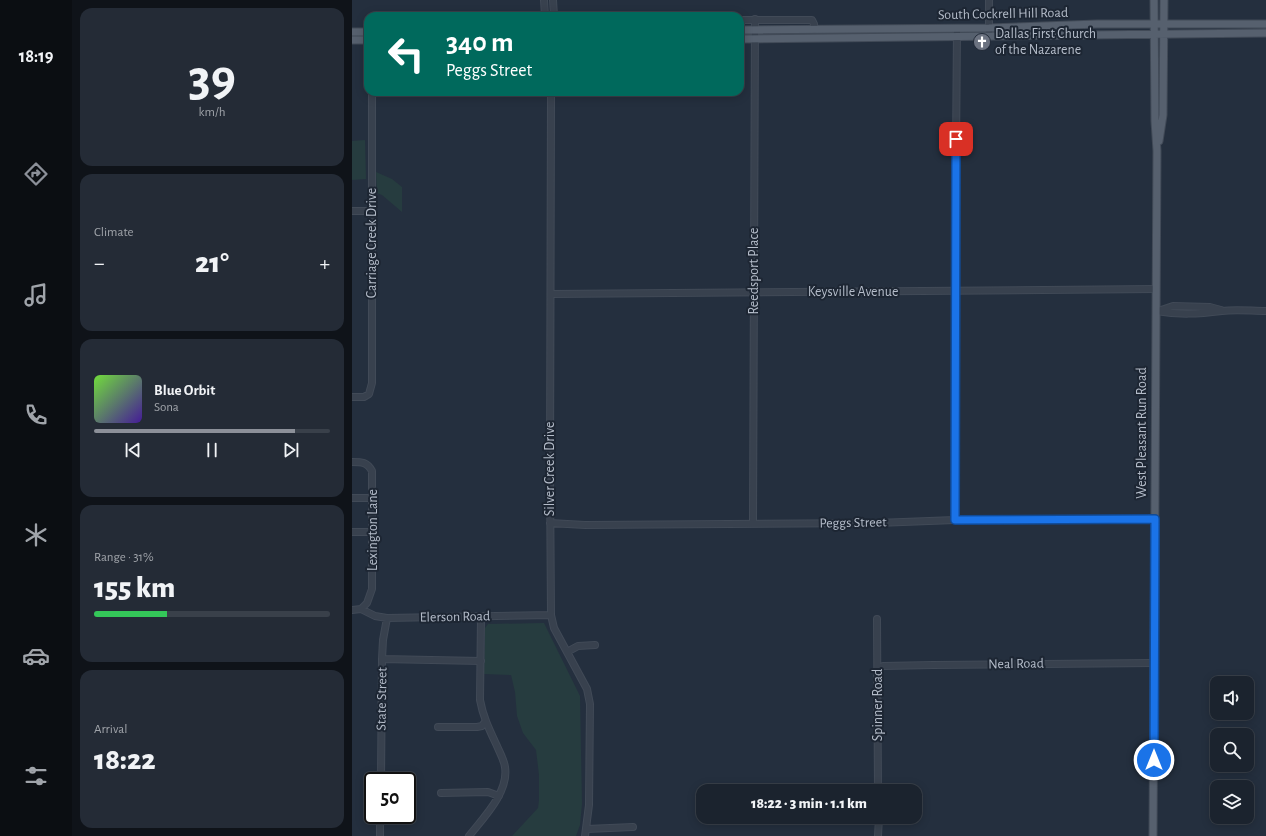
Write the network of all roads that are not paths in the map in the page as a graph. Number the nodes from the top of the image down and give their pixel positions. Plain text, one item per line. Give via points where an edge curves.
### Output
1 (544, 0) edge
2 (553, 0) edge
3 (989, 0) edge
4 (1154, 0) edge
5 (1164, 0) edge
6 (545, 12) edge
7 (554, 12) edge
8 (755, 19) junction
9 (744, 20) edge
10 (1154, 24) junction
11 (1164, 24) junction
12 (1266, 24) edge
13 (957, 28) junction
14 (989, 28) junction
15 (744, 30) edge
16 (755, 30) junction
17 (814, 30) junction
18 (352, 32) edge
19 (364, 32) edge
20 (1266, 33) edge
21 (1154, 34) junction
22 (1164, 34) junction
23 (989, 36) junction
24 (957, 37) junction
25 (744, 39) edge
26 (755, 39) junction
27 (352, 40) edge
28 (364, 40) edge
29 (372, 96) edge
30 (551, 96) edge
31 (1157, 151) junction
32 (352, 211) edge
33 (373, 211) junction
34 (1156, 289) junction
35 (956, 291) junction
36 (754, 292) junction
37 (551, 294) junction
38 (1156, 311) junction
39 (1266, 311) edge
40 (352, 397) edge
41 (352, 462) edge
42 (352, 498) edge
43 (373, 498) junction
44 (1155, 519) junction
45 (955, 520) junction
46 (550, 523) junction
47 (753, 524) junction
48 (352, 532) edge
49 (373, 532) junction
50 (361, 609) junction
51 (352, 610) edge
52 (552, 615) junction
53 (481, 617) junction
54 (387, 618) junction
55 (877, 619) dead end
56 (595, 644) dead end
57 (567, 652) junction
58 (382, 659) junction
59 (481, 661) junction
60 (1155, 663) junction
61 (878, 670) junction
62 (485, 722) junction
63 (438, 727) dead end
64 (381, 772) edge
65 (878, 784) edge
66 (441, 792) dead end
67 (499, 796) junction
68 (380, 824) edge
69 (878, 824) edge
70 (633, 827) dead end
71 (587, 829) junction
72 (380, 836) edge
73 (469, 836) edge
74 (585, 836) edge
75 (878, 836) edge
76 (1153, 836) edge

1 - 6 street
2 - 7 street
3 - 14 street
4 - 10 main road, West Pleasant Run Road
5 - 11 main road, West Pleasant Run Road
8 - 9 street
8 - 16 street, Reedsport Place
8 - 17 street via 812,20
10 - 11 main road, South Cockrell Hill Road
10 - 14 main road, South Cockrell Hill Road
10 - 21 main road, West Pleasant Run Road
11 - 12 main road, South Cockrell Hill Road
11 - 22 main road, West Pleasant Run Road
13 - 14 main road, South Cockrell Hill Road
13 - 17 main road, South Cockrell Hill Road
13 - 24 street
14 - 23 street
15 - 16 main road, South Cockrell Hill Road
16 - 17 main road, South Cockrell Hill Road
16 - 26 street, Reedsport Place
18 - 19 main road
20 - 22 main road, South Cockrell Hill Road
21 - 22 main road, South Cockrell Hill Road
21 - 23 main road, South Cockrell Hill Road
21 - 31 main road, West Pleasant Run Road via 1154,121
22 - 31 main road, West Pleasant Run Road via 1163,115
23 - 24 main road, South Cockrell Hill Road
24 - 26 main road, South Cockrell Hill Road
24 - 35 street
25 - 26 main road, South Cockrell Hill Road
26 - 36 street, Reedsport Place
27 - 28 main road
29 - 33 street, Carriage Creek Drive
30 - 37 street, Silver Creek Drive
31 - 34 main road, West Pleasant Run Road
32 - 33 street
33 - 40 street, Carriage Creek Drive via 372,383 369,394 364,397
34 - 35 street, Keysville Avenue
34 - 38 main road, West Pleasant Run Road
35 - 36 street, Keysville Avenue
35 - 45 street
36 - 37 street, Keysville Avenue
36 - 47 street, Reedsport Place
37 - 46 street, Silver Creek Drive
38 - 39 street via 1173,306 1210,307 1223,311
38 - 44 main road, West Pleasant Run Road
41 - 43 street, Lexington Lane via 361,462 372,471
42 - 43 street
43 - 49 street, Lexington Lane
44 - 45 street, Peggs Street
44 - 60 main road, West Pleasant Run Road
45 - 47 street, Peggs Street
46 - 47 street, Peggs Street
46 - 52 street, Silver Creek Drive
48 - 49 street
49 - 50 street, Lexington Lane via 372,589 367,603
50 - 51 street
50 - 54 street, Elerson Road via 375,616
52 - 53 street, Elerson Road
52 - 57 street, Silver Creek Drive via 554,628
53 - 54 street, Elerson Road
53 - 59 street
54 - 58 street, State Street
55 - 61 street, Spinner Road
56 - 57 street via 578,646
57 - 71 street, Silver Creek Drive via 587,689 590,704
58 - 59 street
58 - 64 street, State Street
59 - 62 street via 480,700
60 - 61 street, Neal Road via 883,666
60 - 76 main road, West Pleasant Run Road
61 - 65 street, Spinner Road
62 - 63 street via 477,728
62 - 67 street via 505,766 505,779
66 - 67 street via 488,792
67 - 73 street
68 - 72 street
69 - 75 street
70 - 71 street
71 - 74 street, Silver Creek Drive

